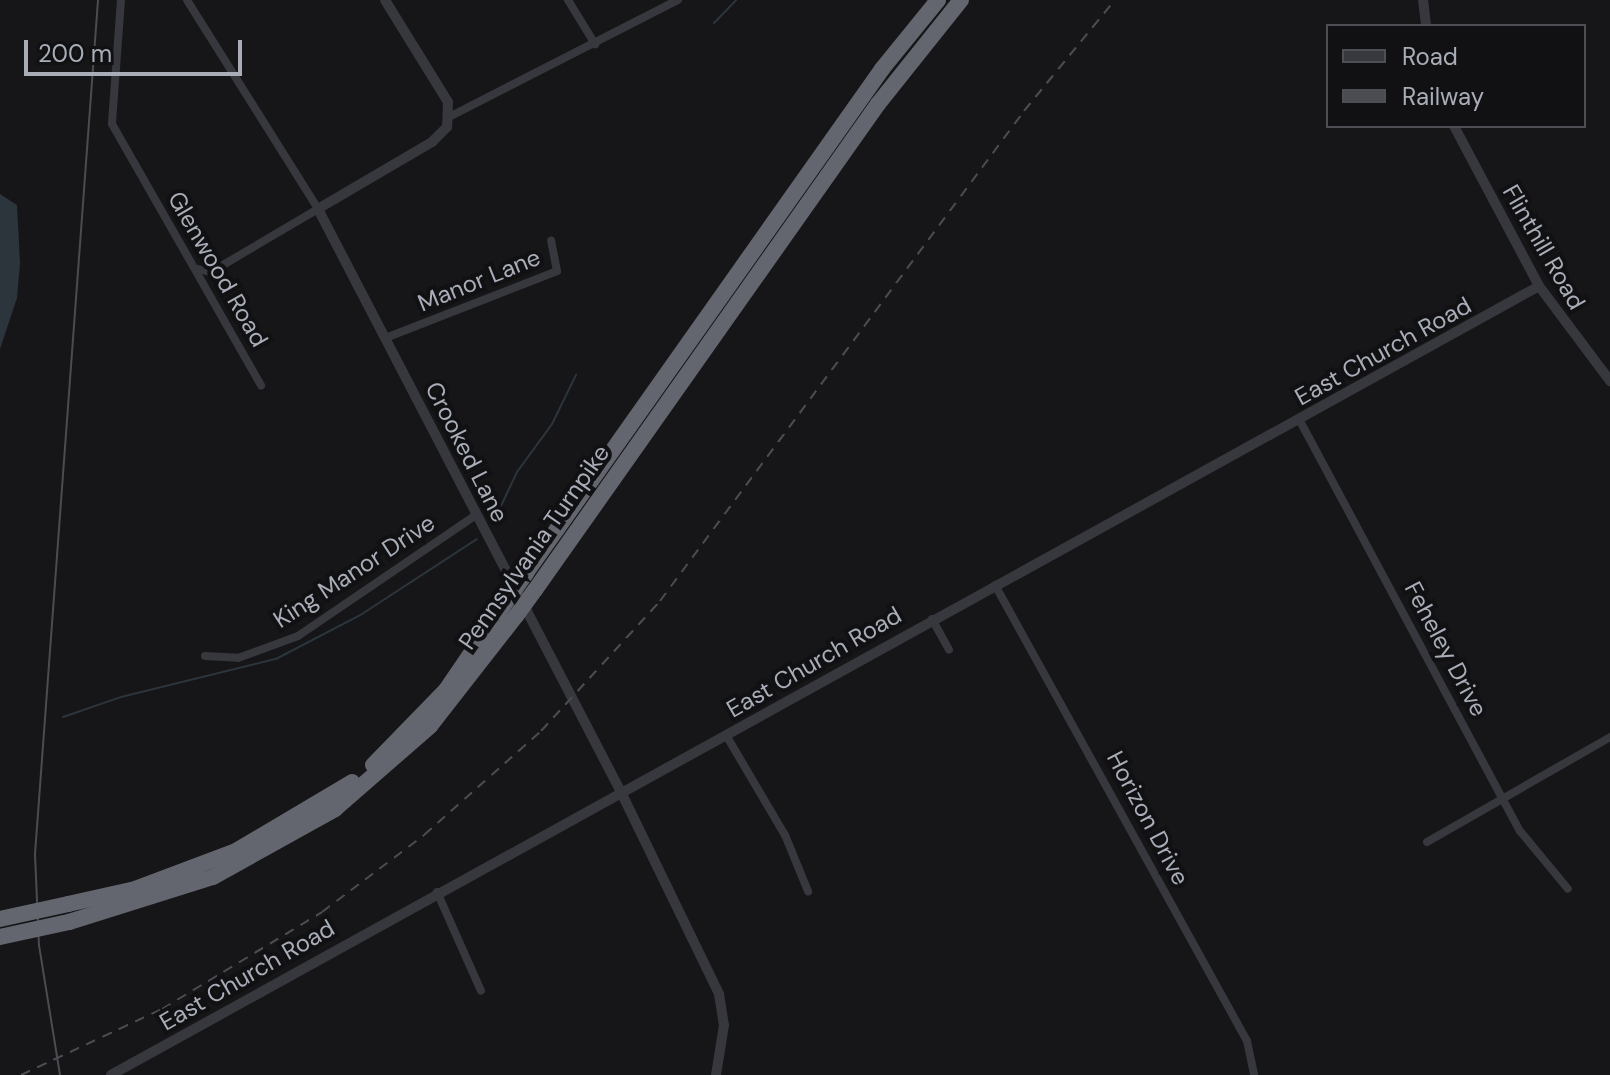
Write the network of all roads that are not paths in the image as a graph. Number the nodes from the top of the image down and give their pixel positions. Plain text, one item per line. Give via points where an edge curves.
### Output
1 (121, 0) edge
2 (187, 0) edge
3 (385, 0) edge
4 (568, 0) edge
5 (678, 0) edge
6 (938, 0) edge
7 (961, 0) edge
8 (1423, 0) edge
9 (1426, 24) edge
10 (595, 44) junction
11 (451, 116) junction
12 (1455, 128) edge
13 (318, 209) junction
14 (551, 241) dead end
15 (198, 269) junction
16 (1539, 286) junction
17 (388, 337) junction
18 (1610, 381) edge
19 (261, 385) dead end
20 (1300, 421) junction
21 (476, 515) junction
22 (995, 585) junction
23 (931, 618) junction
24 (949, 650) dead end
25 (205, 656) dead end
26 (726, 735) junction
27 (1610, 737) edge
28 (621, 792) junction
29 (1503, 798) junction
30 (1427, 842) dead end
31 (1568, 889) dead end
32 (437, 891) junction
33 (808, 891) dead end
34 (0, 919) edge
35 (0, 937) edge
36 (481, 991) dead end
37 (111, 1075) edge
38 (716, 1075) edge
39 (1254, 1075) edge

1 - 15 street, Glenwood Road via 112,124
2 - 13 street
3 - 11 street via 448,102
4 - 10 street
5 - 10 street
6 - 34 highway, Pennsylvania Turnpike, bridge via 882,69 437,700 376,762 338,793 236,851 135,889
7 - 35 highway, Pennsylvania Turnpike, bridge via 878,104 535,590 430,726 335,809 213,877 69,922
8 - 9 street
10 - 11 street
11 - 13 street via 432,142
12 - 16 street, Flinthill Road
13 - 15 street via 211,272
13 - 17 street, Crooked Lane
14 - 17 street, Manor Lane via 557,271
15 - 19 street, Glenwood Road
16 - 18 street, Flinthill Road
16 - 20 street, East Church Road
17 - 21 street, Crooked Lane
20 - 22 street, East Church Road
20 - 29 street, Feheley Drive
21 - 25 street, King Manor Drive via 298,636 238,658
21 - 28 street, Crooked Lane
22 - 23 street, East Church Road
22 - 39 street, Horizon Drive via 1247,1041
23 - 24 street
23 - 26 street, East Church Road
26 - 28 street, East Church Road
26 - 33 street via 785,835
27 - 29 street
28 - 32 street, East Church Road
28 - 38 street, Crooked Lane via 719,994 724,1025
29 - 30 street
29 - 31 street, Feheley Drive via 1530,847
32 - 36 street
32 - 37 street, East Church Road

